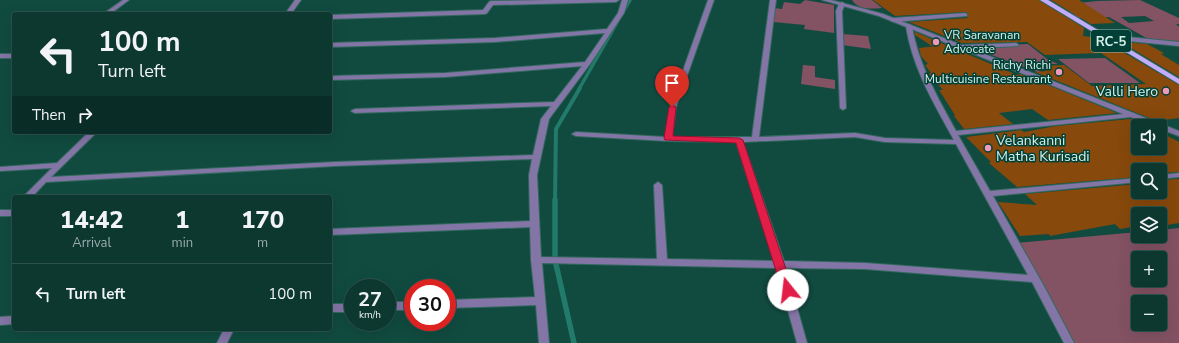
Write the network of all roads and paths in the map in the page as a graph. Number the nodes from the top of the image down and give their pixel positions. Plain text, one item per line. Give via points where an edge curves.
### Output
1 (126, 0) edge
2 (298, 0) edge
3 (616, 0) edge
4 (625, 0) edge
5 (711, 0) edge
6 (774, 0) edge
7 (826, 0) edge
8 (830, 0) edge
9 (1043, 0) edge
10 (539, 1) edge
11 (842, 4) junction
12 (109, 12) edge
13 (289, 12) edge
14 (965, 15) dead end
15 (332, 17) edge
16 (893, 20) junction
17 (909, 26) junction
18 (609, 31) junction
19 (1108, 39) junction
20 (1016, 44) dead end
21 (1179, 44) edge
22 (332, 45) edge
23 (961, 47) junction
24 (0, 56) edge
25 (12, 56) edge
26 (587, 64) junction
27 (332, 78) edge
28 (1179, 82) edge
29 (557, 104) junction
30 (843, 108) dead end
31 (355, 111) dead end
32 (1131, 115) junction
33 (1141, 119) edge
34 (1167, 129) edge
35 (954, 133) junction
36 (91, 134) edge
37 (576, 134) dead end
38 (1179, 134) edge
39 (668, 138) junction
40 (739, 140) junction
41 (755, 140) junction
42 (958, 142) junction
43 (537, 157) junction
44 (59, 165) junction
45 (0, 169) edge
46 (1179, 175) edge
47 (1167, 176) edge
48 (44, 180) junction
49 (1131, 181) edge
50 (658, 185) dead end
51 (988, 194) junction
52 (29, 195) edge
53 (12, 212) edge
54 (0, 213) edge
55 (534, 224) junction
56 (332, 232) edge
57 (536, 260) junction
58 (662, 262) junction
59 (780, 264) junction
60 (1036, 279) junction
61 (540, 301) junction
62 (456, 304) edge
63 (332, 308) edge
64 (344, 308) edge
65 (12, 320) edge
66 (0, 321) edge
67 (228, 331) edge
68 (222, 343) edge
69 (544, 343) edge
70 (802, 343) edge
71 (1069, 343) edge

1 - 12 street
2 - 13 street
3 - 10 street
4 - 18 street via 621,13
5 - 39 street via 672,107
6 - 41 street
7 - 8 street
7 - 11 street
9 - 19 main road, RC-5
10 - 15 street via 491,4 485,12
11 - 16 street
11 - 30 street via 838,11
14 - 16 street
16 - 17 street
17 - 23 street
17 - 35 street via 910,39 933,94
18 - 22 street via 495,40
18 - 26 street
19 - 21 street
19 - 28 main road, RC-5
20 - 23 street
23 - 32 street
24 - 25 street
26 - 27 street via 445,75
26 - 29 street
29 - 31 street
29 - 43 street via 545,119
32 - 33 street
32 - 35 street
34 - 38 street
35 - 42 street
36 - 44 street
37 - 39 street
39 - 40 street
40 - 41 street
40 - 59 street
41 - 42 street via 855,135 885,140
42 - 51 street
43 - 48 street via 335,164
43 - 55 street via 533,175
44 - 45 street
44 - 48 street
46 - 47 street
48 - 52 street
49 - 51 street
50 - 58 street
51 - 60 street
53 - 54 street
55 - 56 street
55 - 57 street
57 - 58 street
57 - 61 street
58 - 59 street
59 - 60 street via 865,266
59 - 70 street
60 - 71 street
61 - 62 street
61 - 69 street
63 - 64 street
65 - 66 street
67 - 68 street

